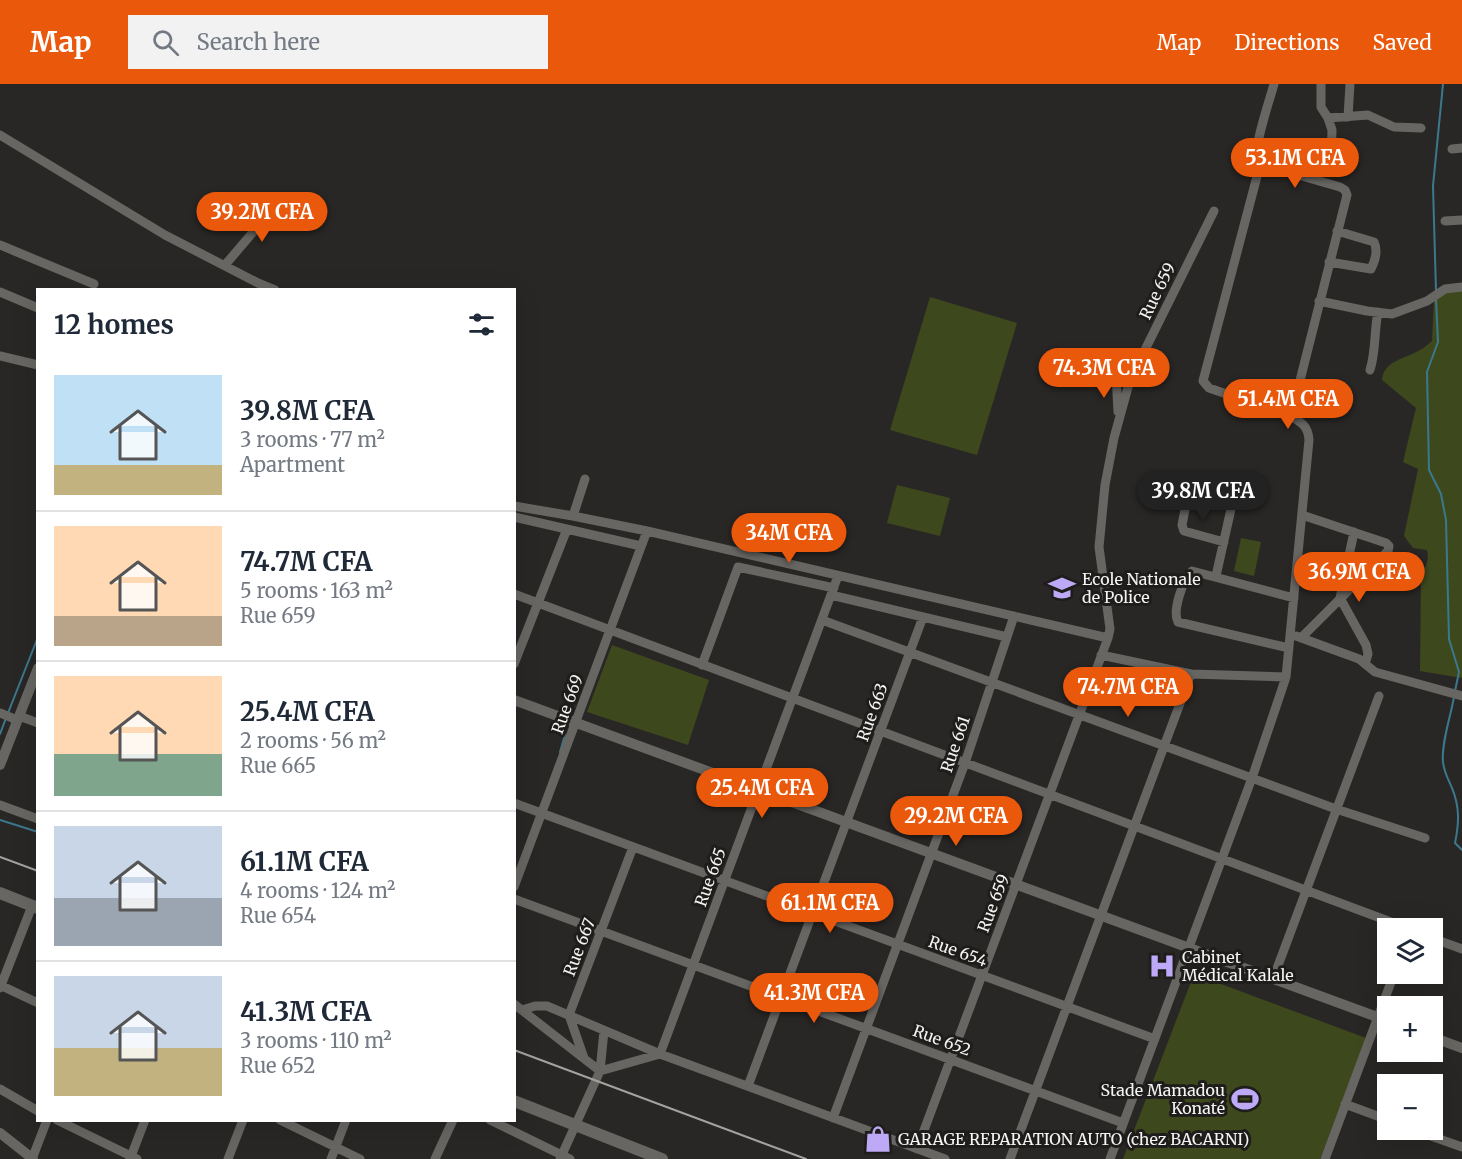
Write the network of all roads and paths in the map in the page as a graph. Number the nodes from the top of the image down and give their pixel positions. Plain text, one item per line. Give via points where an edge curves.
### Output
1 (1274, 84) edge
2 (1321, 84) edge
3 (1350, 84) edge
4 (1348, 117) junction
5 (1328, 118) junction
6 (1421, 128) dead end
7 (0, 135) edge
8 (1258, 143) junction
9 (1260, 165) junction
10 (272, 203) dead end
11 (1214, 211) dead end
12 (1462, 220) edge
13 (1445, 221) dead end
14 (1337, 231) junction
15 (0, 245) edge
16 (1329, 262) junction
17 (225, 265) junction
18 (94, 284) dead end
19 (1462, 287) edge
20 (271, 288) edge
21 (0, 292) edge
22 (1319, 301) junction
23 (36, 307) edge
24 (1378, 312) junction
25 (0, 356) edge
26 (36, 365) edge
27 (1370, 370) dead end
28 (1116, 375) dead end
29 (1291, 416) junction
30 (1119, 420) junction
31 (585, 479) dead end
32 (1187, 499) dead end
33 (516, 506) edge
34 (1231, 509) dead end
35 (1302, 515) junction
36 (573, 516) junction
37 (516, 517) edge
38 (567, 529) junction
39 (647, 531) junction
40 (1354, 532) junction
41 (1224, 542) junction
42 (641, 546) junction
43 (838, 576) junction
44 (1216, 576) junction
45 (832, 592) junction
46 (516, 595) edge
47 (1294, 598) junction
48 (1340, 598) junction
49 (538, 603) junction
50 (1014, 616) junction
51 (923, 617) junction
52 (822, 620) junction
53 (610, 630) junction
54 (1290, 634) junction
55 (1007, 637) junction
56 (1107, 638) junction
57 (1302, 638) junction
58 (1289, 648) junction
59 (910, 652) junction
60 (1101, 655) junction
61 (516, 659) edge
62 (1365, 664) junction
63 (702, 665) junction
64 (36, 673) edge
65 (1191, 674) junction
66 (1286, 677) junction
67 (992, 682) junction
68 (1457, 695) edge
69 (1379, 696) dead end
70 (793, 699) junction
71 (516, 701) edge
72 (0, 713) edge
73 (1079, 714) junction
74 (18, 718) junction
75 (36, 722) edge
76 (576, 723) junction
77 (880, 731) junction
78 (1164, 746) junction
79 (965, 763) junction
80 (0, 765) edge
81 (1252, 778) junction
82 (759, 790) junction
83 (1049, 795) junction
84 (516, 804) edge
85 (0, 805) edge
86 (1336, 809) junction
87 (542, 813) junction
88 (36, 818) edge
89 (846, 822) junction
90 (1134, 826) junction
91 (1425, 838) dead end
92 (633, 847) junction
93 (931, 853) junction
94 (1222, 859) junction
95 (725, 880) junction
96 (516, 882) edge
97 (1016, 884) junction
98 (1306, 891) junction
99 (0, 893) edge
100 (516, 900) edge
101 (35, 907) edge
102 (813, 913) junction
103 (1101, 915) junction
104 (1380, 918) edge
105 (601, 931) junction
106 (1443, 942) edge
107 (897, 944) junction
108 (1189, 948) junction
109 (1462, 949) edge
110 (693, 964) junction
111 (982, 975) junction
112 (1273, 979) junction
113 (0, 986) edge
114 (781, 997) junction
115 (36, 1002) edge
116 (518, 1007) edge
117 (1066, 1007) junction
118 (568, 1015) junction
119 (1377, 1017) edge
120 (866, 1028) junction
121 (604, 1032) junction
122 (1377, 1032) edge
123 (1155, 1039) junction
124 (1443, 1041) edge
125 (1462, 1048) edge
126 (660, 1054) junction
127 (584, 1058) junction
128 (951, 1059) junction
129 (600, 1071) junction
130 (748, 1086) junction
131 (0, 1089) edge
132 (1035, 1091) junction
133 (516, 1102) edge
134 (1345, 1104) junction
135 (36, 1109) edge
136 (1377, 1116) edge
137 (833, 1118) junction
138 (46, 1122) edge
139 (61, 1122) edge
140 (144, 1122) edge
141 (242, 1122) edge
142 (284, 1122) edge
143 (345, 1122) edge
144 (452, 1122) edge
145 (494, 1122) edge
146 (1123, 1123) junction
147 (576, 1126) junction
148 (0, 1132) edge
149 (1442, 1140) edge
150 (335, 1147) junction
151 (1462, 1147) edge
152 (917, 1149) junction
153 (133, 1158) edge
154 (564, 1158) edge
155 (32, 1159) edge
156 (228, 1159) edge
157 (331, 1159) edge
158 (360, 1159) edge
159 (435, 1159) edge
160 (662, 1159) edge
161 (945, 1159) edge
162 (1010, 1159) edge
163 (1110, 1159) edge
164 (1324, 1159) edge

1 - 8 street
2 - 5 street via 1321,107
3 - 4 street
4 - 5 street
4 - 6 street via 1368,116 1394,126
5 - 8 street via 1333,145 1331,164
7 - 17 street via 165,235
8 - 9 street via 1255,158
9 - 14 street via 1345,190
9 - 29 street via 1203,381 1209,388
10 - 17 street via 260,224
11 - 30 street, Rue 659 via 1130,380
12 - 13 street
14 - 16 street
14 - 16 street via 1374,242 1373,264 1364,268
15 - 18 street
16 - 22 street
17 - 20 street
19 - 24 street via 1445,289 1427,301 1392,314
21 - 23 street
22 - 24 street
22 - 29 street
24 - 27 street
25 - 26 street
28 - 30 street, Rue 659
29 - 35 street via 1308,430
30 - 56 street, Rue 659 via 1105,485 1099,547 1110,629
31 - 36 street
32 - 41 street via 1184,531
33 - 36 street
34 - 41 street
35 - 40 street
35 - 47 street
36 - 39 street
37 - 38 street
38 - 42 street
38 - 49 street
39 - 42 street, Rue 669
39 - 43 street
40 - 48 street
40 - 48 street via 1389,546
41 - 44 street
42 - 53 street, Rue 669
43 - 45 street, Rue 665
43 - 50 street
44 - 47 street
44 - 58 street via 1192,571 1186,576 1175,612 1178,622
45 - 51 street
45 - 52 street, Rue 665
45 - 63 street via 738,567
46 - 49 street
47 - 54 street
48 - 57 street
48 - 62 street via 1366,645
49 - 53 street
49 - 61 street
50 - 55 street, Rue 661
50 - 56 street
51 - 55 street
51 - 59 street, Rue 663
52 - 59 street
52 - 70 street, Rue 665
53 - 63 street
53 - 76 street, Rue 669
54 - 57 street
54 - 58 street
55 - 67 street, Rue 661
56 - 60 street, Rue 659
57 - 62 street
58 - 66 street
59 - 67 street
59 - 77 street, Rue 663
60 - 65 street
60 - 73 street, Rue 659
62 - 68 street via 1375,672
63 - 70 street
64 - 74 street
65 - 66 street
65 - 78 street
66 - 81 street
67 - 73 street
67 - 79 street, Rue 661
69 - 86 street
70 - 77 street
70 - 82 street, Rue 665
71 - 76 street
72 - 74 street
73 - 78 street
73 - 83 street, Rue 659
74 - 75 street
74 - 80 street
76 - 82 street
76 - 87 street, Rue 669
77 - 79 street
77 - 89 street, Rue 663
78 - 81 street
78 - 90 street
79 - 83 street
79 - 93 street, Rue 661
81 - 86 street
81 - 94 street
82 - 89 street
82 - 95 street, Rue 665
83 - 90 street
83 - 97 street, Rue 659
84 - 87 street, Rue 654
85 - 88 street
86 - 91 street
86 - 98 street
87 - 92 street, Rue 654
87 - 96 street, Rue 669
89 - 93 street
89 - 102 street, Rue 663
90 - 94 street
90 - 103 street
92 - 95 street, Rue 654
92 - 105 street, Rue 667
93 - 97 street
93 - 107 street, Rue 661
94 - 98 street
94 - 108 street
95 - 102 street, Rue 654
95 - 110 street, Rue 665
97 - 103 street
97 - 111 street, Rue 659
98 - 104 street
98 - 112 street
99 - 101 main road
100 - 105 street, Rue 652
101 - 113 street
102 - 107 street, Rue 654
102 - 114 street, Rue 663
103 - 108 street
103 - 117 street
105 - 110 street, Rue 652
105 - 118 street, Rue 667
106 - 109 street
107 - 111 street, Rue 654
107 - 120 street, Rue 661
108 - 112 street
108 - 123 street
110 - 114 street, Rue 652
110 - 126 street, Rue 665
111 - 117 street, Rue 654
111 - 128 street, Rue 659
112 - 119 street
113 - 115 street
114 - 120 street, Rue 652
114 - 130 street, Rue 663
116 - 118 street via 547,1006
116 - 127 street
117 - 123 street, Rue 654
117 - 132 street
118 - 121 street
118 - 127 street
120 - 128 street, Rue 652
120 - 137 street, Rue 661
121 - 126 street
121 - 129 street
122 - 134 street
123 - 146 street
124 - 125 street
126 - 129 street
126 - 130 street
127 - 129 street
128 - 132 street, Rue 652
128 - 152 street, Rue 659
129 - 147 street
130 - 137 street
131 - 135 street
132 - 146 street, Rue 652
132 - 162 street
133 - 147 main road
134 - 136 street
134 - 164 street
137 - 152 street
138 - 155 street
139 - 153 street
140 - 153 street
141 - 156 street
142 - 150 street
143 - 150 street
144 - 159 street
145 - 154 street
146 - 163 street
147 - 154 street
147 - 160 main road
148 - 155 street
149 - 151 street
150 - 157 street
150 - 158 street
152 - 161 street

